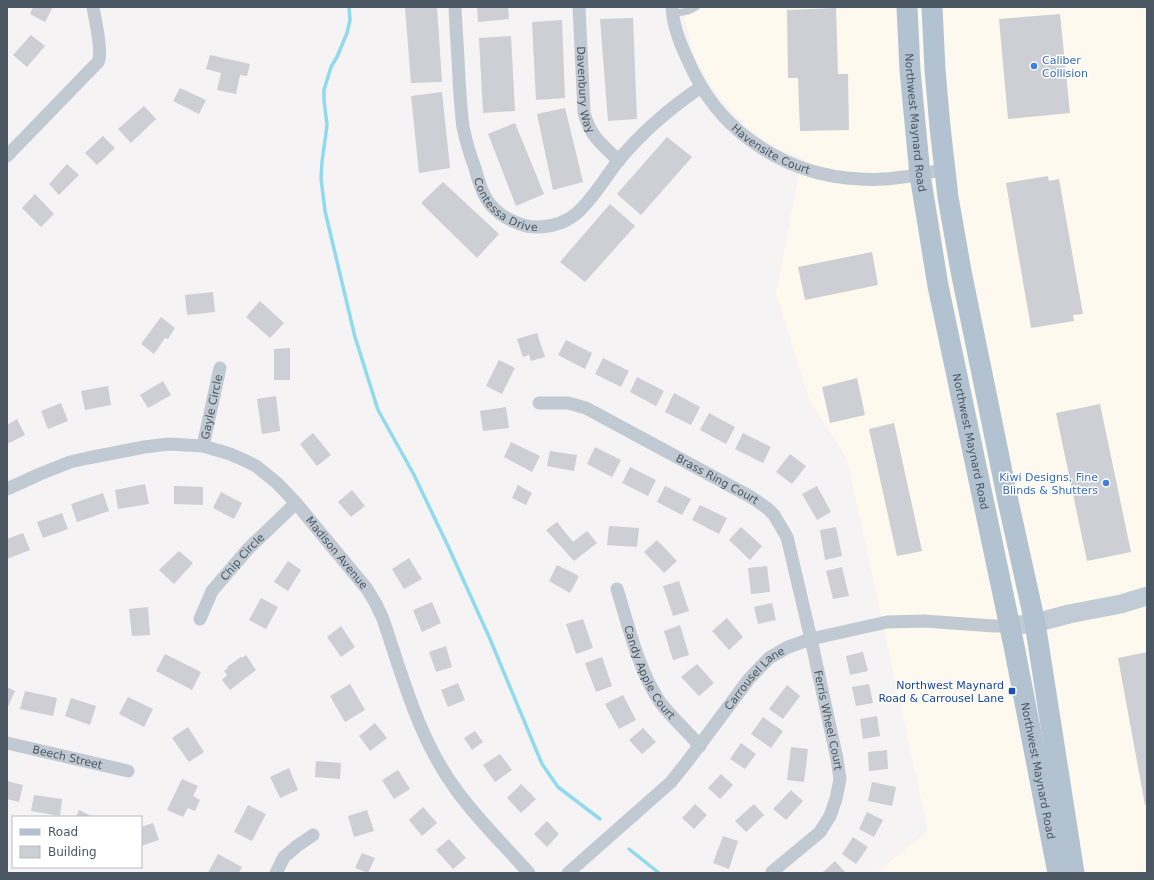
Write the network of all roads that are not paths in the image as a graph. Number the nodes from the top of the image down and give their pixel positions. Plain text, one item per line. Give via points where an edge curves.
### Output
1 (93, 7) edge
2 (455, 7) edge
3 (579, 7) edge
4 (696, 7) edge
5 (907, 7) edge
6 (932, 7) edge
7 (672, 11) edge
8 (701, 87) junction
9 (7, 156) edge
10 (619, 161) junction
11 (944, 169) junction
12 (920, 175) junction
13 (220, 368) dead end
14 (539, 403) dead end
15 (203, 446) junction
16 (7, 489) edge
17 (296, 503) junction
18 (617, 589) dead end
19 (1147, 596) edge
20 (200, 619) dead end
21 (1035, 623) junction
22 (1009, 626) junction
23 (811, 639) junction
24 (7, 744) edge
25 (700, 746) junction
26 (128, 771) dead end
27 (313, 835) dead end
28 (772, 872) edge
29 (276, 873) edge
30 (529, 873) edge
31 (568, 873) edge
32 (1058, 873) edge
33 (1074, 873) edge

1 - 9 street via 100,58
2 - 10 street, Contessa Drive via 461,106 468,148 480,185 498,212 515,222 532,227 554,225 566,220 576,214
3 - 10 street, Davenbury Way via 584,112 587,124 596,139
4 - 7 lane via 688,11
5 - 12 main road, Northwest Maynard Road
6 - 11 main road, Northwest Maynard Road
7 - 8 street, Havensite Court via 678,39
8 - 10 street, Contessa Drive via 639,137
8 - 12 street, Havensite Court via 731,125 755,144 786,161 827,175 859,179
11 - 12 street, Havensite Court
11 - 21 main road, Northwest Maynard Road via 961,271
12 - 22 main road, Northwest Maynard Road via 938,286
13 - 15 street, Gayle Circle
14 - 23 street, Brass Ring Court via 568,403 586,408 767,508 787,538
15 - 16 street, Madison Avenue via 169,444 82,459 46,471
15 - 17 street, Madison Avenue via 230,454 256,466
17 - 20 street, Chip Circle via 248,549 212,591
17 - 30 street, Madison Avenue via 349,566 376,604 418,723 445,774 474,813
18 - 25 street, Candy Apple Court via 638,656 650,684 664,707
19 - 21 street
21 - 22 street
21 - 33 main road, Northwest Maynard Road
22 - 23 street, Carrousel Lane via 924,621 887,622
22 - 32 main road, Northwest Maynard Road
23 - 25 street, Carrousel Lane via 788,647 769,658 749,679
23 - 28 street, Ferris Wheel Court via 840,780 830,816 820,832
24 - 26 street, Beech Street
25 - 31 street, Carrousel Lane via 671,782
27 - 29 street via 284,858

